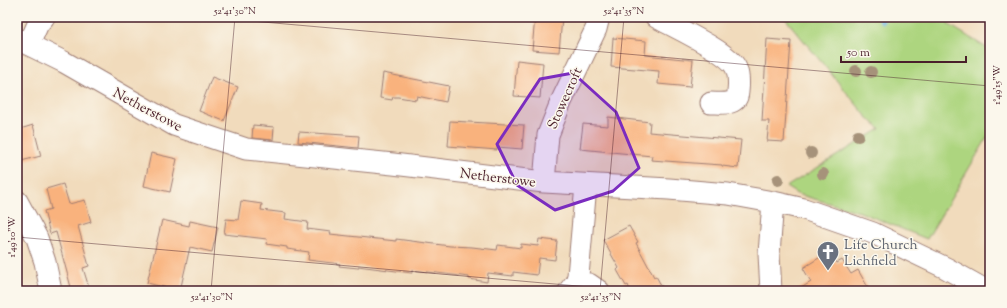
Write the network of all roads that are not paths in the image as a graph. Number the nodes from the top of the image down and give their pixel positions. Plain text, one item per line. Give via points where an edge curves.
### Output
1 (44, 17) edge
2 (599, 17) edge
3 (656, 17) edge
4 (23, 42) edge
5 (711, 103) dead end
6 (544, 182) junction
7 (586, 185) junction
8 (17, 201) edge
9 (773, 202) junction
10 (573, 286) edge
11 (51, 291) edge
12 (599, 291) edge
13 (771, 291) edge
14 (987, 291) edge

1 - 4 street
2 - 6 street, Stowecroft via 596,29 548,135
3 - 5 street via 721,53 735,66 739,81 738,96 728,104
4 - 6 street, Netherstowe via 64,62 174,125 246,149
6 - 7 street, Netherstowe
7 - 9 street, Netherstowe via 728,194
7 - 10 street via 578,276
8 - 11 street via 37,238
9 - 13 street via 769,254
9 - 14 street, Netherstowe via 804,209 873,233
10 - 12 street via 589,284

